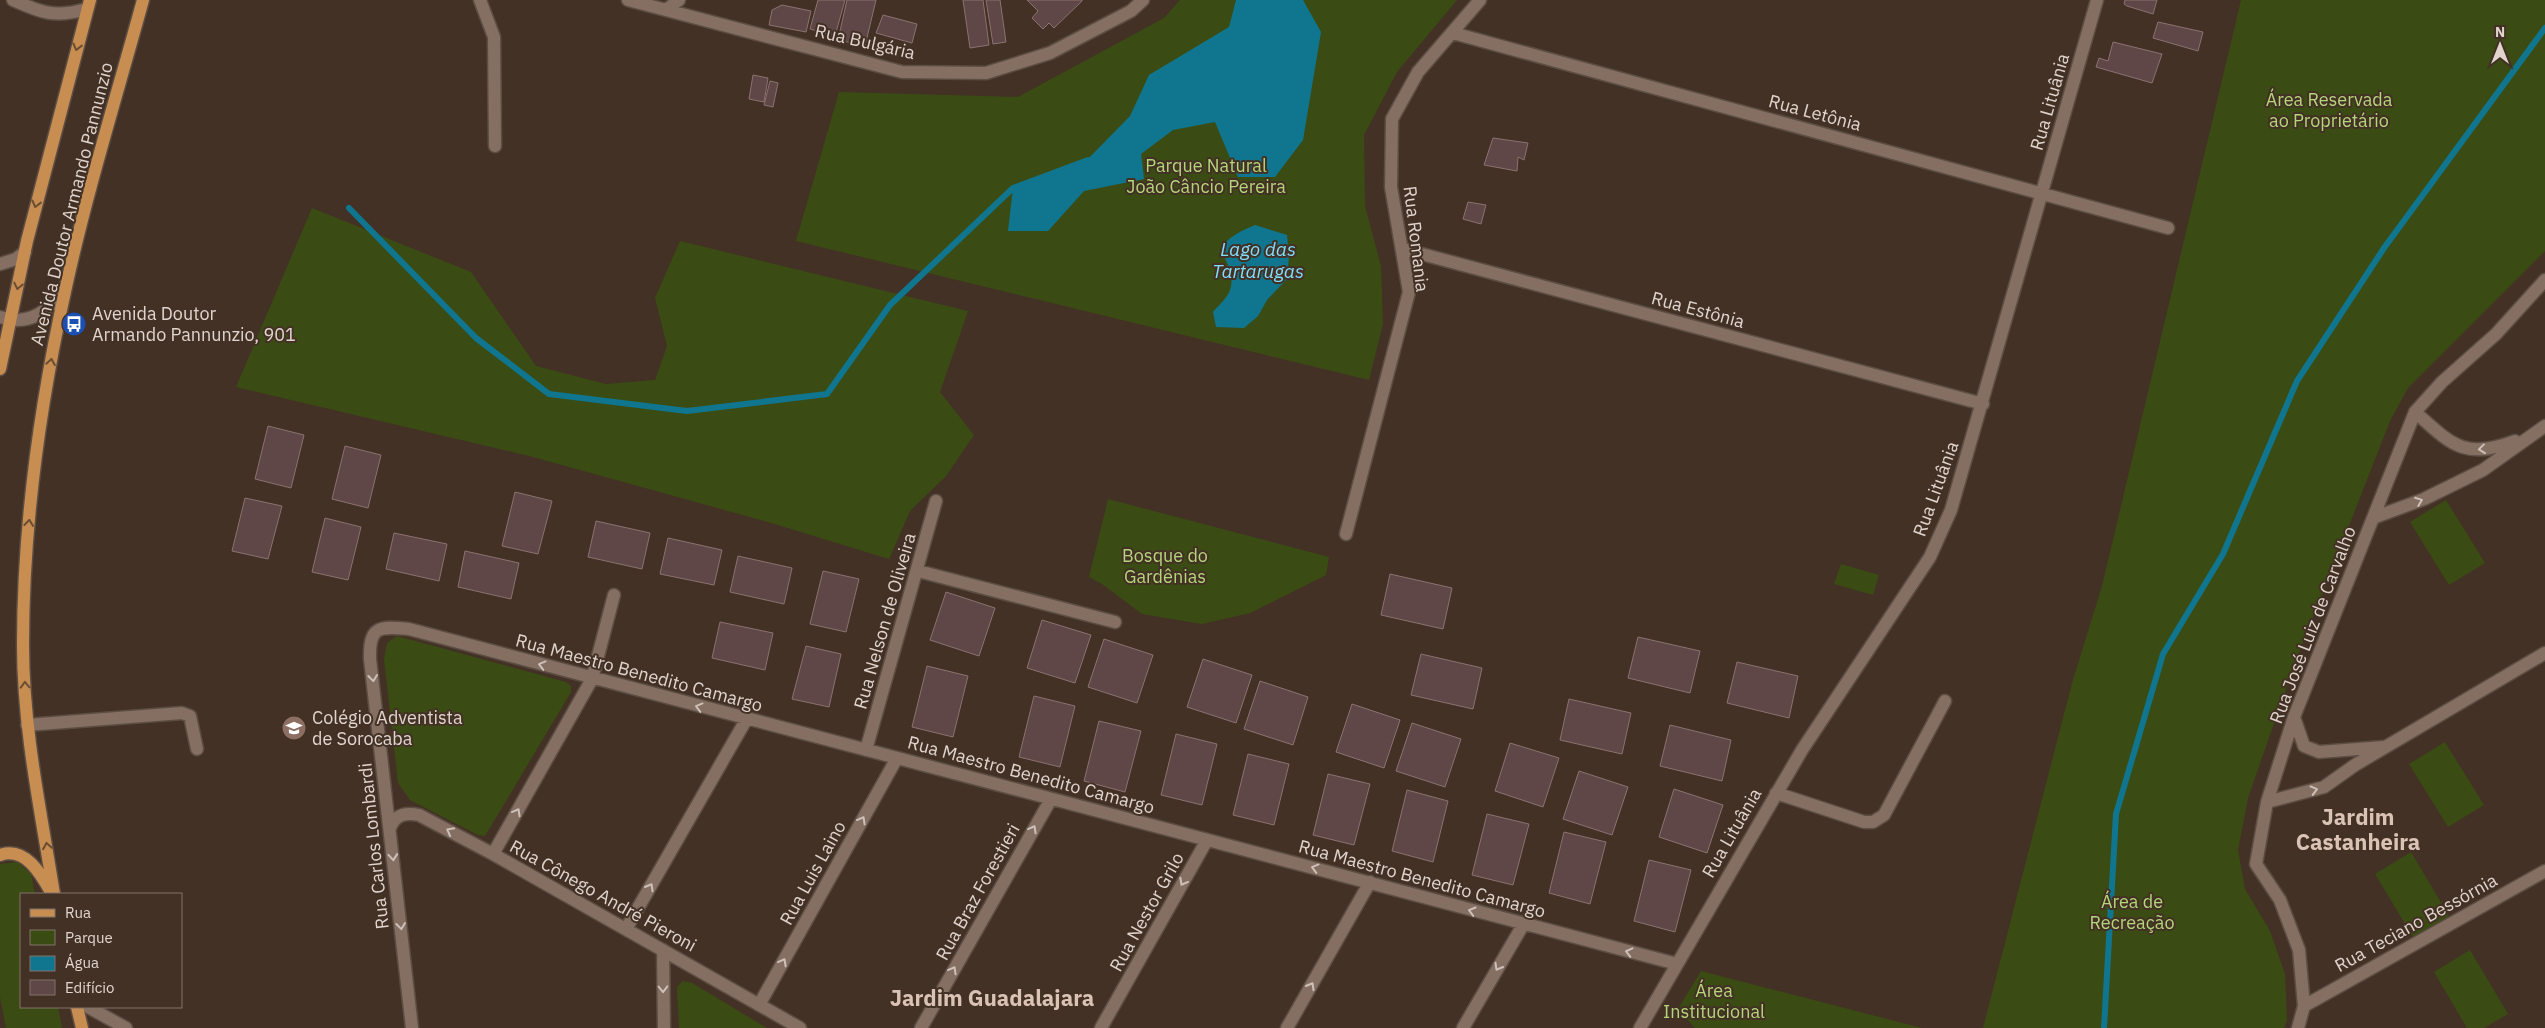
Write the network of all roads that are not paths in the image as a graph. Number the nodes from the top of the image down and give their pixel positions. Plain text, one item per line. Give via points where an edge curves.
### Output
1 (13, 0) edge
2 (143, 0) edge
3 (480, 0) edge
4 (628, 0) edge
5 (679, 0) edge
6 (1143, 0) edge
7 (1480, 0) edge
8 (2097, 0) edge
9 (88, 5) edge
10 (666, 10) junction
11 (1453, 33) junction
12 (495, 146) dead end
13 (2043, 192) junction
14 (2168, 228) dead end
15 (1403, 249) junction
16 (25, 252) junction
17 (0, 264) edge
18 (2545, 280) edge
19 (66, 285) junction
20 (5, 318) edge
21 (0, 369) edge
22 (1983, 404) junction
23 (2415, 412) junction
24 (2545, 426) edge
25 (2529, 436) junction
26 (936, 501) dead end
27 (2373, 518) junction
28 (1346, 534) dead end
29 (918, 571) junction
30 (614, 595) dead end
31 (1115, 622) dead end
32 (376, 631) joint
33 (2545, 653) edge
34 (592, 679) junction
35 (1945, 701) dead end
36 (2294, 717) junction
37 (746, 720) junction
38 (26, 725) junction
39 (2386, 746) junction
40 (197, 749) dead end
41 (866, 750) junction
42 (897, 758) junction
43 (1776, 793) junction
44 (1051, 799) junction
45 (2267, 802) junction
46 (390, 828) junction
47 (1207, 840) junction
48 (493, 854) junction
49 (0, 855) edge
50 (2545, 871) edge
51 (1370, 882) junction
52 (52, 893) edge
53 (53, 893) edge
54 (1523, 925) junction
55 (626, 929) junction
56 (662, 950) junction
57 (1677, 964) junction
58 (759, 1005) junction
59 (2304, 1006) junction
60 (77, 1008) edge
61 (90, 1008) edge
62 (82, 1028) edge
63 (126, 1028) edge
64 (412, 1028) edge
65 (664, 1028) edge
66 (800, 1028) edge
67 (921, 1028) edge
68 (1101, 1028) edge
69 (1287, 1028) edge
70 (1464, 1028) edge
71 (1640, 1028) edge
72 (2298, 1028) edge

1 - 9 street via 53,15
2 - 19 main road, Avenida Doutor Armando Pannunzio
3 - 12 street via 494,37
4 - 10 street, Rua Bulgária
5 - 10 street
6 - 10 street, Rua Bulgária via 1131,11 1050,53 986,73 902,72
7 - 11 street, Rua Romania
8 - 13 street, Rua Lituânia
9 -> 16 main road, Avenida Doutor Armando Pannunzio
11 - 13 street, Rua Letônia
11 - 15 street, Rua Romania via 1418,72 1392,119 1391,187
13 - 14 street, Rua Letônia
13 - 22 street, Rua Lituânia
15 - 22 street, Rua Estônia
15 - 28 street, Rua Romania via 1409,292
16 - 17 street
16 -> 20 main road, Avenida Doutor Armando Pannunzio
18 - 23 street, Rua José Luiz de Carvalho via 2496,334 2442,382
19 - 20 street via 56,301 38,316 27,320
38 -> 19 main road, Avenida Doutor Armando Pannunzio via 23,645 28,533 39,438
20 - 21 main road, Avenida Doutor Armando Pannunzio
22 - 43 street, Rua Lituânia via 1951,510 1930,557 1849,676
25 -> 23 street via 2499,447 2476,450 2452,445
23 - 27 street, Rua José Luiz de Carvalho
24 - 25 street
27 -> 25 street via 2424,499 2483,470
26 - 29 street, Rua Nelson de Oliveira
27 - 36 street, Rua José Luiz de Carvalho
29 - 31 street
29 - 41 street, Rua Nelson de Oliveira
30 - 34 street
34 -> 32 street, Rua Maestro Benedito Camargo via 409,629 385,626
32 -> 46 street, Rua Carlos Lombardi via 370,642 370,660
33 - 39 street
37 -> 34 street, Rua Maestro Benedito Camargo
48 -> 34 street
35 - 43 street via 1879,820 1864,822
36 - 39 street via 2304,746 2319,752
36 - 45 street, Rua José Luiz de Carvalho
37 - 41 street, Rua Maestro Benedito Camargo
55 -> 37 street
38 - 40 street via 182,713 190,716
53 -> 38 main road, Avenida Doutor Armando Pannunzio
45 -> 39 street via 2324,787
41 - 42 street, Rua Maestro Benedito Camargo
42 - 44 street, Rua Maestro Benedito Camargo
58 -> 42 street, Rua Luis Laino
43 - 57 street, Rua Lituânia
44 - 47 street, Rua Maestro Benedito Camargo
67 -> 44 street, Rua Braz Forestieri
45 - 59 street, Rua José Luiz de Carvalho via 2256,864 2280,900 2299,950
48 -> 46 street, Rua Cônego André Pieroni via 419,815 401,815
46 -> 64 street, Rua Carlos Lombardi
51 -> 47 street, Rua Maestro Benedito Camargo
47 -> 68 street, Rua Nestor Grilo
48 - 55 street, Rua Cônego André Pieroni
49 - 52 main road via 21,856 38,869
50 - 59 street, Rua Teciano Bessórnia
54 -> 51 street, Rua Maestro Benedito Camargo
69 -> 51 street
57 -> 54 street, Rua Maestro Benedito Camargo
54 -> 70 street
55 - 56 street, Rua Cônego André Pieroni
56 - 58 street, Rua Cônego André Pieroni
56 -> 65 street
57 - 71 street, Rua Lituânia
58 - 66 street, Rua Cônego André Pieroni
59 - 72 street, Rua José Luiz de Carvalho
60 - 62 main road
61 - 63 street

